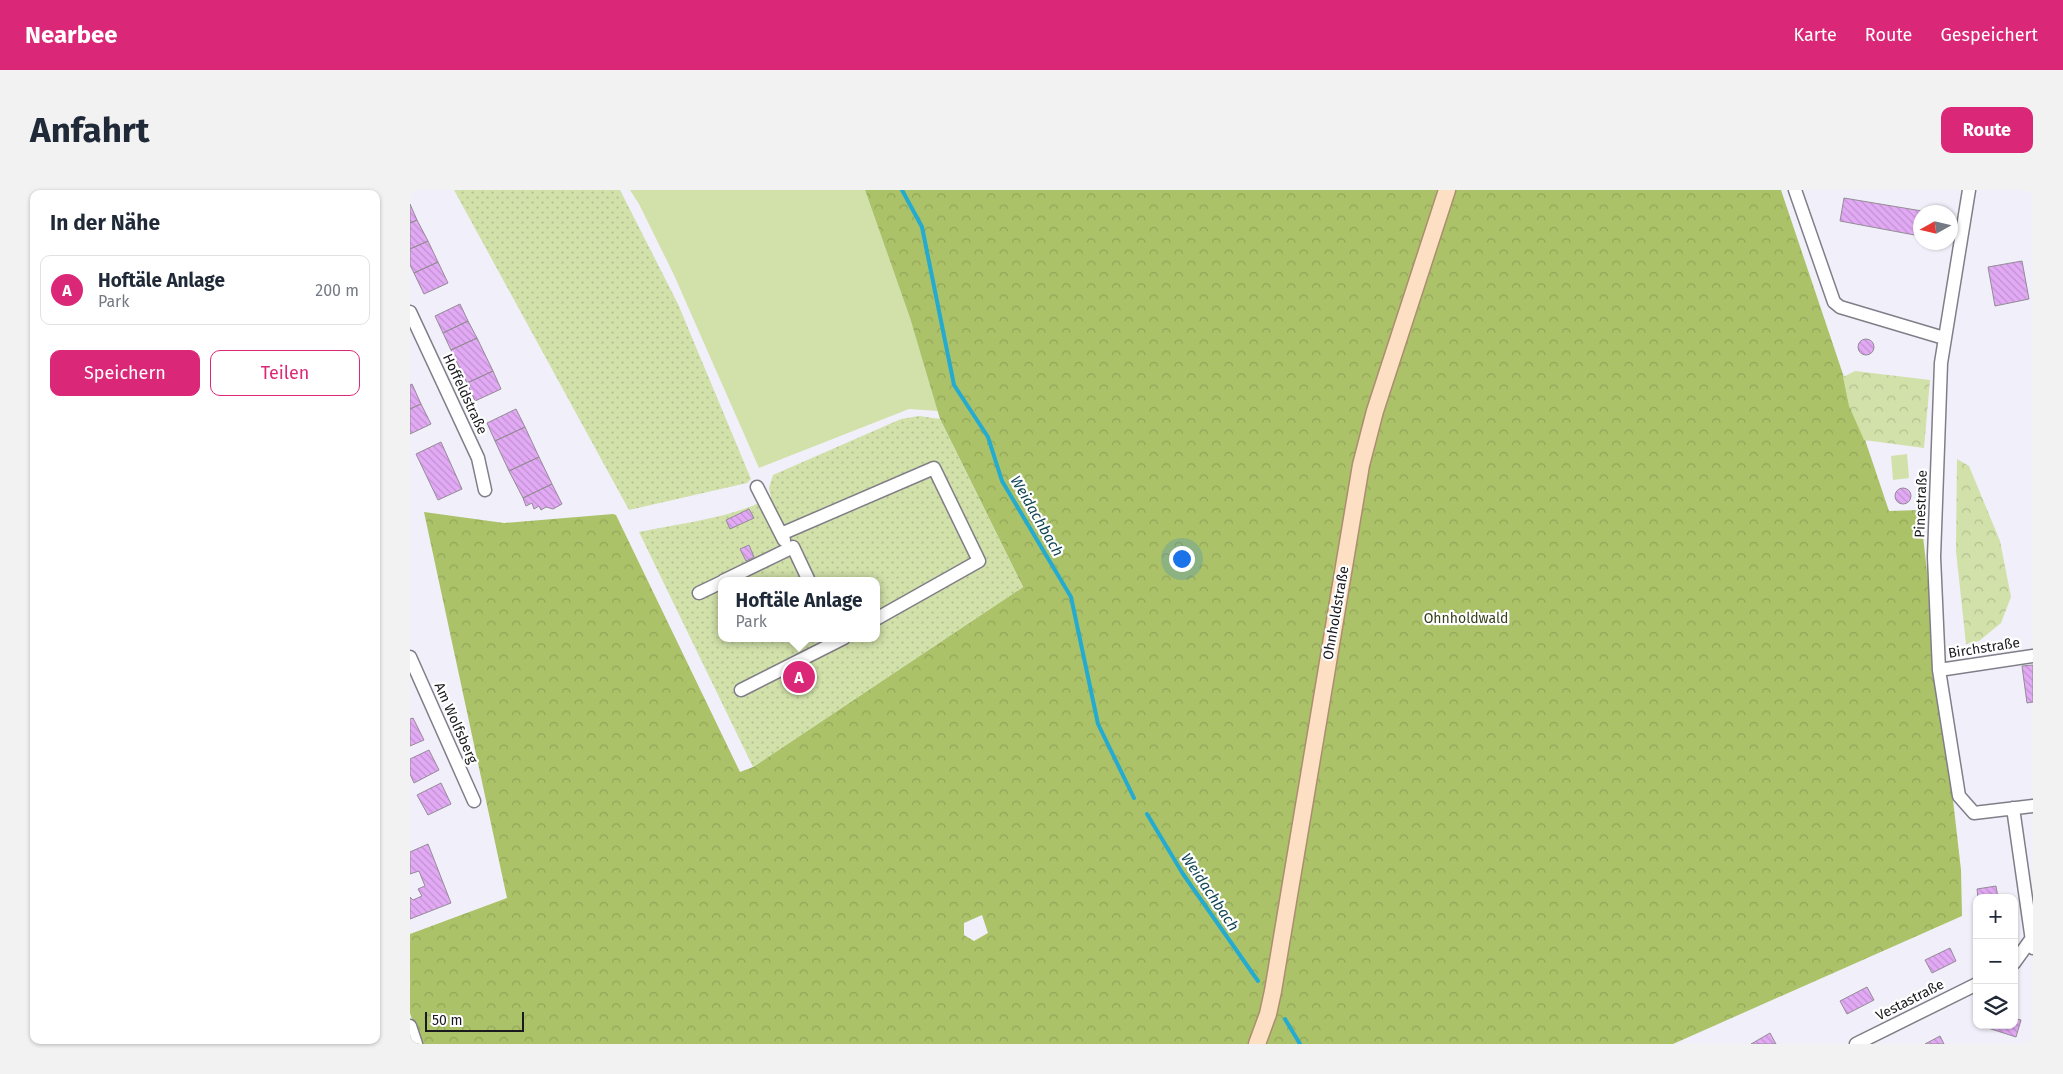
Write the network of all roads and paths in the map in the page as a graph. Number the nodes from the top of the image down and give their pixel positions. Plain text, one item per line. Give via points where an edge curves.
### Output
1 (1447, 190) edge
2 (1795, 190) edge
3 (1969, 190) edge
4 (410, 312) edge
5 (1944, 338) junction
6 (757, 487) dead end
7 (486, 490) dead end
8 (781, 534) junction
9 (789, 549) junction
10 (730, 577) edge
11 (807, 577) edge
12 (718, 583) edge
13 (698, 592) dead end
14 (880, 617) edge
15 (834, 642) edge
16 (2033, 656) edge
17 (410, 657) edge
18 (1939, 670) junction
19 (741, 690) dead end
20 (474, 801) dead end
21 (2033, 806) edge
22 (2013, 808) junction
23 (2032, 943) edge
24 (2018, 959) edge
25 (1973, 986) edge
26 (410, 1026) edge
27 (416, 1044) edge
28 (1257, 1044) edge
29 (1856, 1044) edge

1 - 28 main road, Ohnholdstraße via 1375,411 1361,465 1273,991
2 - 5 street via 1834,302 1840,307
3 - 5 street, Pinestraße
4 - 7 street, Hoffeldstraße via 478,458
5 - 18 street, Pinestraße via 1934,557
6 - 8 street
8 - 9 street
8 - 14 street via 934,468 979,561
9 - 10 street
9 - 11 street via 793,547
12 - 13 street
15 - 19 street
16 - 18 street, Birchstraße
17 - 20 street, Am Wolfsberg
18 - 22 street, Pinestraße via 1959,796 1974,813
21 - 22 street
22 - 23 street
23 - 24 street
25 - 29 street, Vestastraße
26 - 27 street

